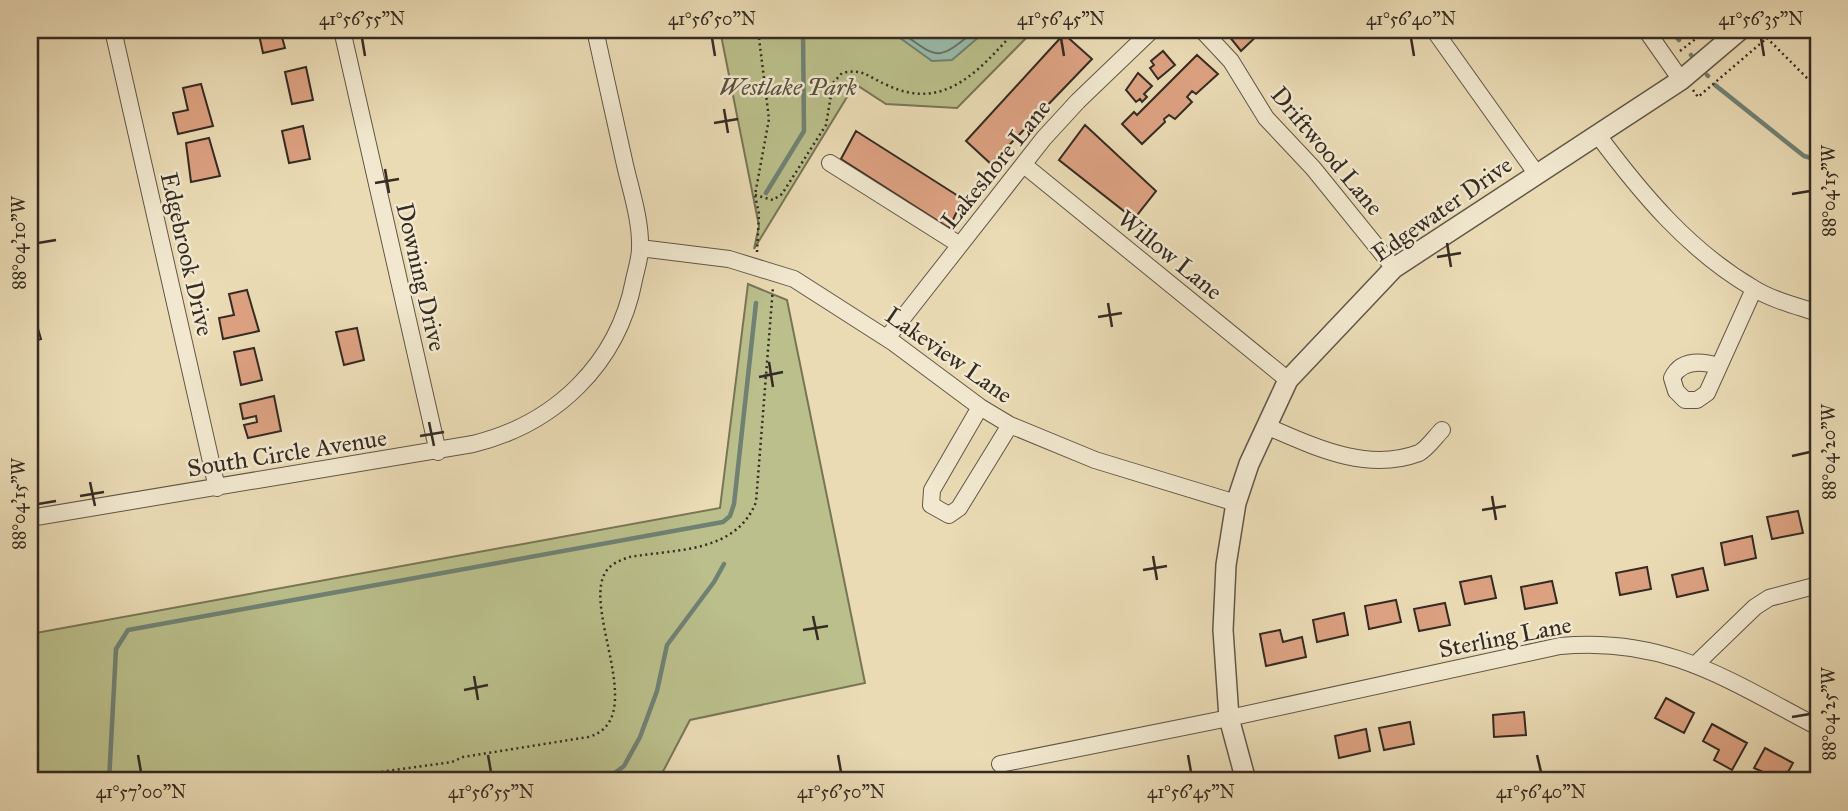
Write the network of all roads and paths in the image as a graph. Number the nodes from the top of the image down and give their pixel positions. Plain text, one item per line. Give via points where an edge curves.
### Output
1 (113, 30) edge
2 (342, 30) edge
3 (595, 30) edge
4 (758, 30) edge
5 (1016, 30) edge
6 (1153, 30) edge
7 (1202, 30) edge
8 (1434, 30) edge
9 (1646, 30) edge
10 (1741, 30) edge
11 (1686, 84) junction
12 (1818, 89) edge
13 (1597, 134) junction
14 (831, 163) dead end
15 (1024, 165) junction
16 (1536, 173) junction
17 (755, 195) junction
18 (960, 245) junction
19 (640, 248) junction
20 (1394, 268) junction
21 (765, 269) junction
22 (1754, 289) junction
23 (1818, 313) edge
24 (887, 338) junction
25 (1719, 366) dead end
26 (1288, 380) junction
27 (980, 407) junction
28 (1010, 425) junction
29 (1265, 426) junction
30 (1442, 430) dead end
31 (438, 452) junction
32 (217, 488) junction
33 (1236, 503) junction
34 (30, 518) edge
35 (1818, 584) edge
36 (1697, 663) junction
37 (1229, 718) junction
38 (1818, 727) edge
39 (1000, 764) dead end
40 (30, 775) edge
41 (39, 781) edge
42 (316, 781) edge
43 (1246, 781) edge

1 - 32 street, Edgebrook Drive
2 - 31 street, Downing Drive
3 - 19 street, South Circle Avenue via 634,201
4 - 17 path via 769,119
5 - 17 path via 975,73 947,90 904,93 864,71 842,73 833,83 826,125 782,194 773,200
6 - 15 street, Lakeshore Lane via 1078,101
7 - 20 street, Driftwood Lane via 1231,61 1266,118
8 - 16 street
9 - 11 street
10 - 11 street, Edgewater Drive
11 - 12 path via 1698,97 1767,38
11 - 13 street, Edgewater Drive
13 - 16 street, Edgewater Drive
13 - 22 street via 1661,215
14 - 18 street
15 - 18 street, Lakeshore Lane
15 - 26 street, Willow Lane
16 - 20 street, Edgewater Drive
17 - 21 path via 759,226 754,248
18 - 24 street, Lakeshore Lane
19 - 21 street, Lakeview Lane via 700,254
19 - 31 street, South Circle Avenue via 619,327 599,365 567,398 532,423 500,438
20 - 26 street, Edgewater Drive
21 - 24 street, Lakeview Lane via 794,279
21 - 42 path via 773,284 772,320 756,502 750,517 723,541 629,557 604,572 602,601 615,695 614,717 608,726 588,737
22 - 23 street
22 - 25 street
24 - 27 street, Lakeview Lane
26 - 29 street, Edgewater Drive
27 - 28 street, Lakeview Lane
27 - 28 street via 932,490 931,505 939,512 949,514 959,508
28 - 33 street, Lakeview Lane via 1095,460
29 - 30 street via 1331,453 1370,460 1420,452
29 - 33 street, Edgewater Drive
31 - 32 street, South Circle Avenue
32 - 34 street, South Circle Avenue
33 - 37 street, Edgewater Drive via 1226,565 1223,630
35 - 36 street via 1769,598
36 - 37 street, Sterling Lane via 1634,647 1560,646
36 - 38 street, Sterling Lane
37 - 39 street, Sterling Lane
37 - 43 street, Edgewater Drive
40 - 41 path

